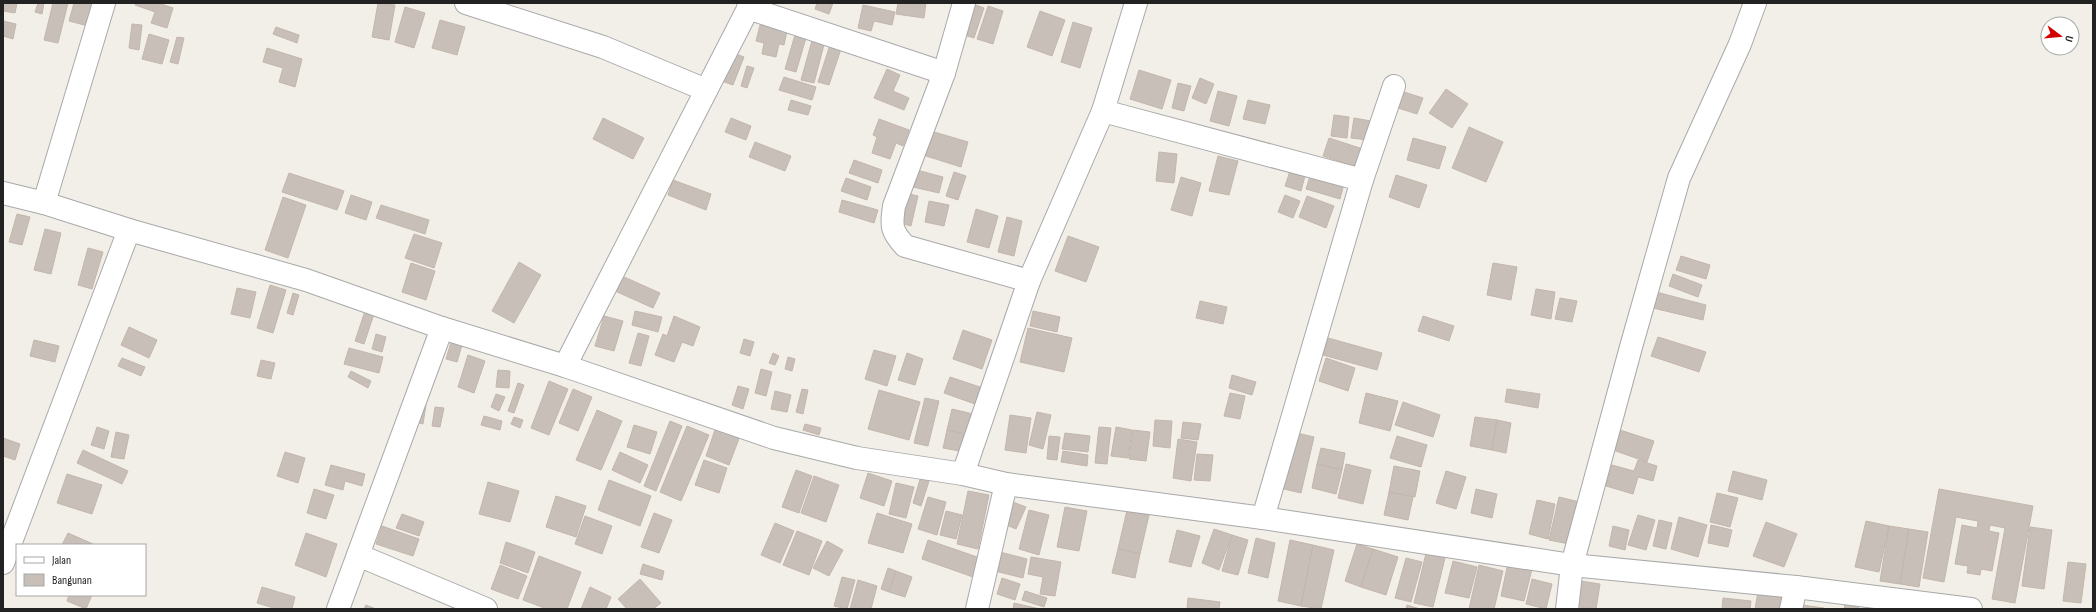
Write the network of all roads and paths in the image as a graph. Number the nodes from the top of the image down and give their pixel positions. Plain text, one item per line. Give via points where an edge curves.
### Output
1 (104, 3) edge
2 (466, 3) edge
3 (964, 3) edge
4 (1136, 3) edge
5 (1755, 3) edge
6 (749, 6) edge
7 (944, 73) junction
8 (1394, 86) dead end
9 (706, 90) junction
10 (1103, 111) junction
11 (1362, 180) junction
12 (3, 193) edge
13 (44, 203) junction
14 (129, 230) junction
15 (1029, 281) junction
16 (442, 328) junction
17 (565, 366) junction
18 (963, 474) junction
19 (1006, 484) junction
20 (1263, 518) junction
21 (358, 554) junction
22 (3, 563) edge
23 (1572, 565) junction
24 (1796, 587) junction
25 (338, 609) edge
26 (486, 609) edge
27 (977, 609) edge
28 (1567, 609) edge
29 (1791, 609) edge
30 (1971, 609) edge

1 - 13 street
2 - 9 street via 602,47
3 - 7 street
4 - 10 street
5 - 23 street via 1740,44 1679,178 1630,347
6 - 7 street
6 - 9 street
7 - 15 street via 894,206 894,235 905,246
8 - 11 street
9 - 17 street
10 - 11 street
10 - 15 street
11 - 20 street
12 - 13 street
13 - 14 street
14 - 16 street via 306,280
14 - 22 street
15 - 18 street
16 - 17 street
16 - 21 street
17 - 18 street via 774,438 857,458
18 - 19 street
19 - 20 street
19 - 27 street
20 - 23 street
21 - 25 street
21 - 26 street
23 - 24 street
23 - 28 street
24 - 29 street
24 - 30 street

